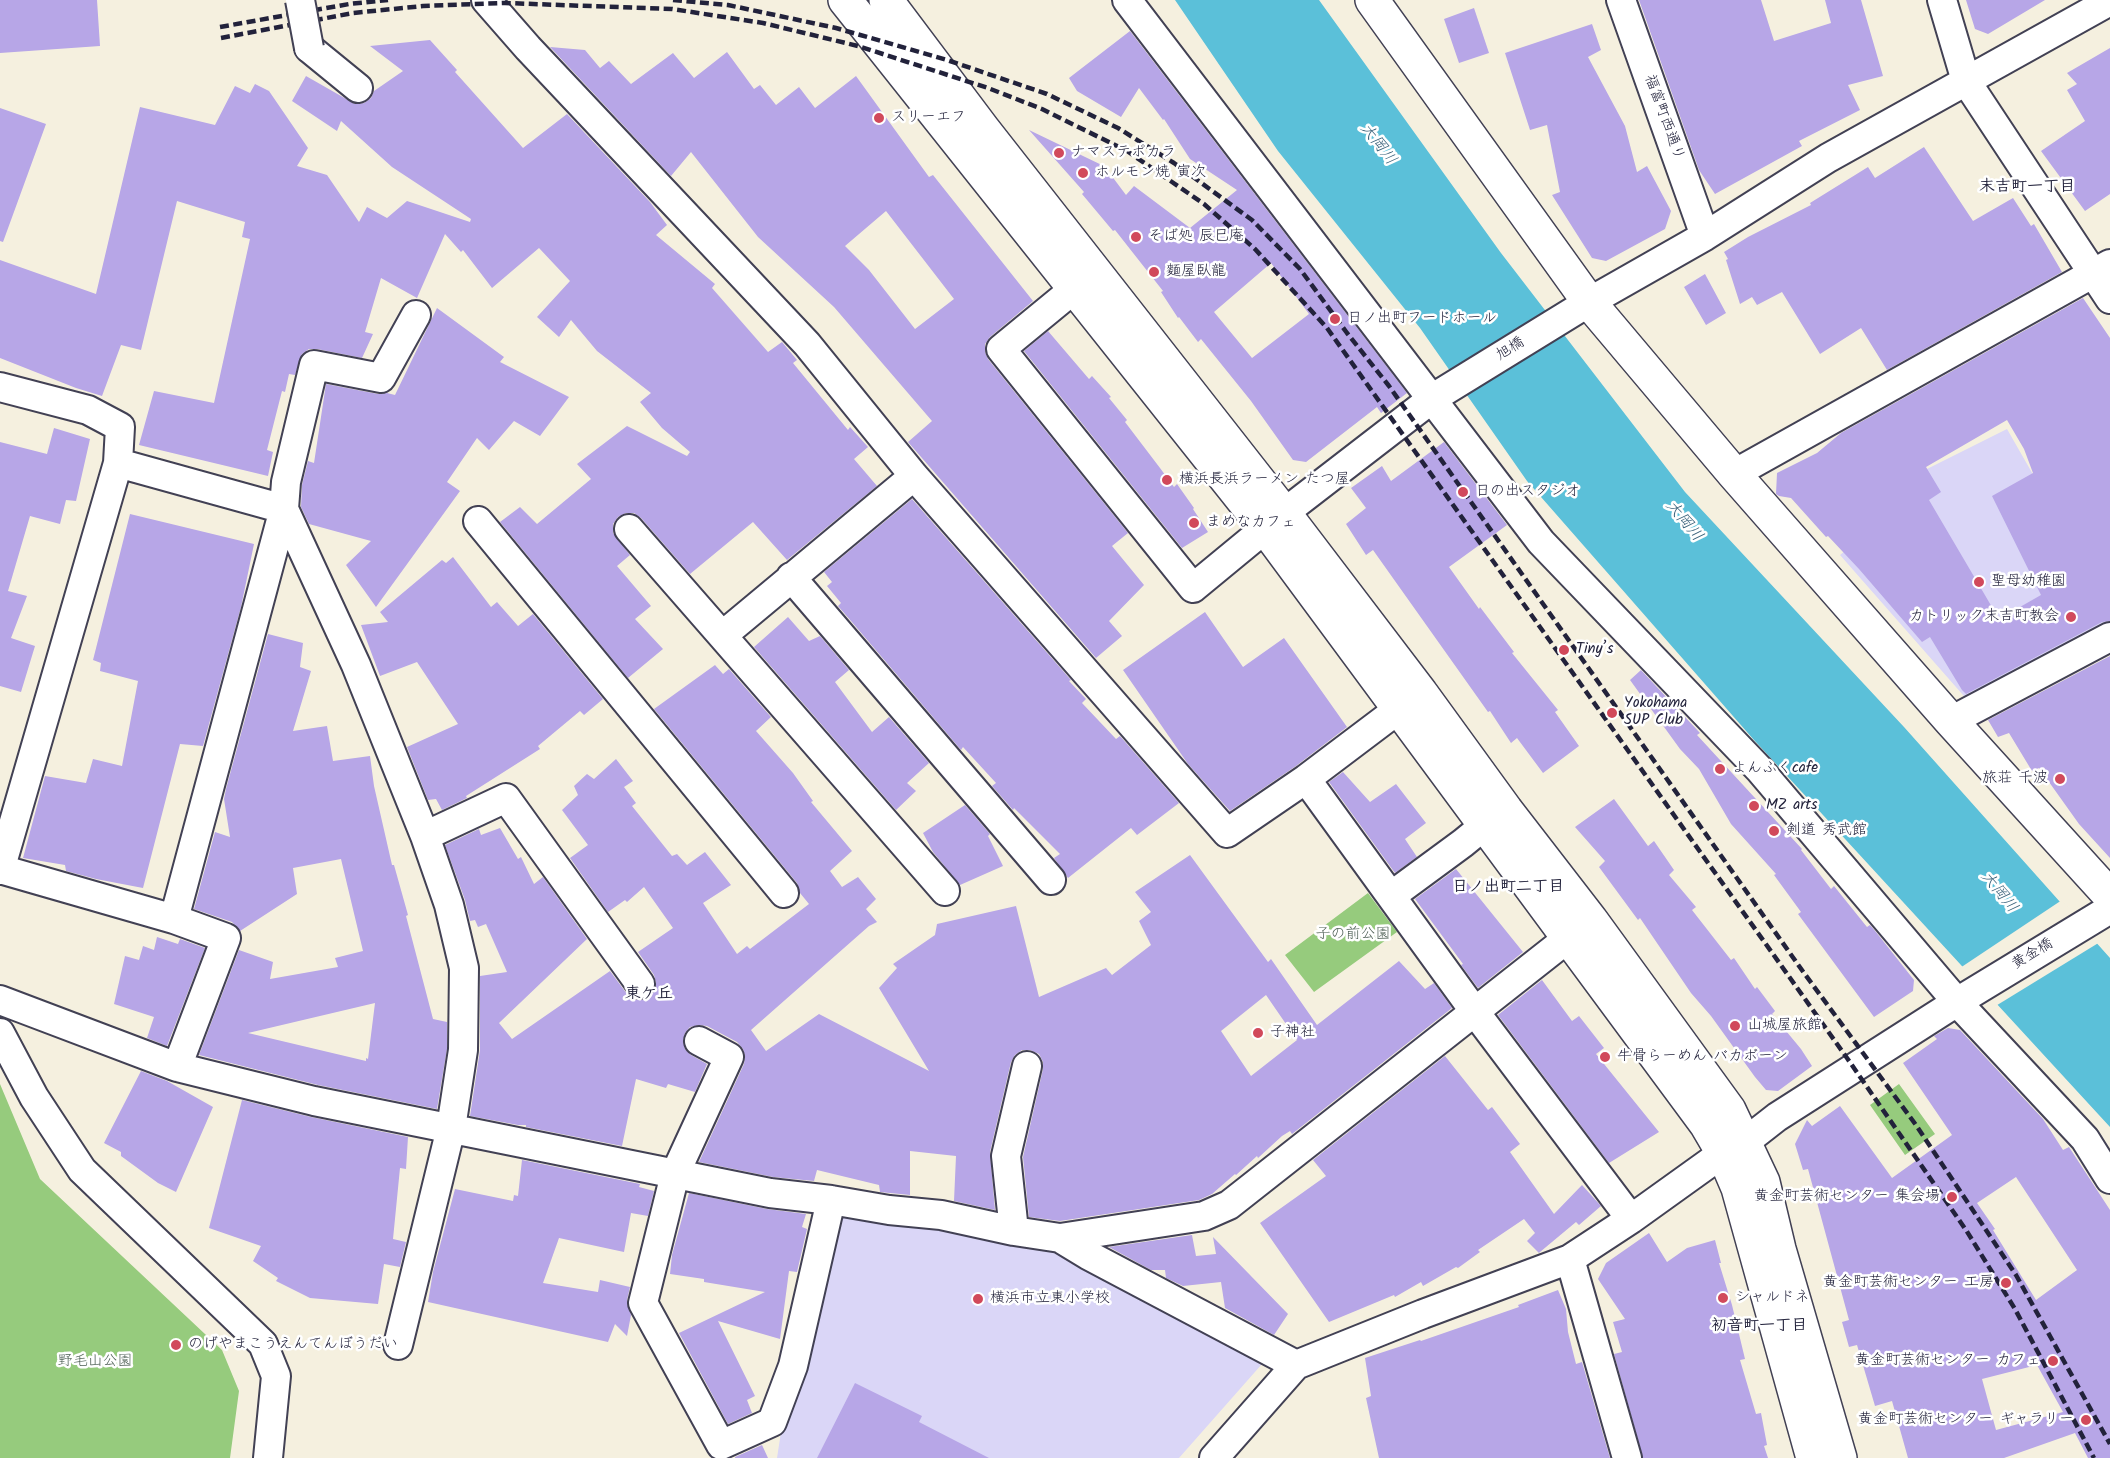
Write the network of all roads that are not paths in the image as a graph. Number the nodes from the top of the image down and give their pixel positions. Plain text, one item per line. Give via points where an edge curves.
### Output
1 (300, 0) edge
2 (486, 0) edge
3 (845, 0) edge
4 (886, 0) edge
5 (1127, 0) edge
6 (1372, 0) edge
7 (1621, 0) edge
8 (1942, 0) edge
9 (2110, 1) edge
10 (1966, 81) junction
11 (358, 88) dead end
12 (1705, 236) junction
13 (2101, 269) edge
14 (1074, 289) junction
15 (2110, 299) edge
16 (1588, 302) junction
17 (416, 315) dead end
18 (0, 387) edge
19 (1433, 398) junction
20 (118, 463) junction
21 (1734, 474) junction
22 (914, 476) junction
23 (284, 509) junction
24 (478, 521) dead end
25 (1275, 521) junction
26 (629, 529) dead end
27 (790, 577) junction
28 (723, 635) junction
29 (2110, 637) edge
30 (1409, 701) junction
31 (1951, 721) junction
32 (1306, 779) junction
33 (1485, 825) junction
34 (425, 836) junction
35 (0, 870) edge
36 (1051, 880) dead end
37 (945, 891) dead end
38 (784, 893) dead end
39 (1391, 896) junction
40 (2110, 896) edge
41 (2110, 909) edge
42 (174, 919) junction
43 (1579, 929) junction
44 (640, 984) dead end
45 (0, 1000) edge
46 (1957, 1002) junction
47 (1475, 1012) junction
48 (0, 1033) edge
49 (699, 1041) dead end
50 (1027, 1066) dead end
51 (177, 1067) junction
52 (451, 1128) junction
53 (1734, 1147) junction
54 (675, 1174) junction
55 (2110, 1179) edge
56 (831, 1200) junction
57 (1631, 1218) junction
58 (1014, 1231) junction
59 (1060, 1238) junction
60 (1570, 1259) junction
61 (398, 1345) dead end
62 (1296, 1365) junction
63 (268, 1458) edge
64 (1214, 1458) edge
65 (1627, 1458) edge
66 (1813, 1458) edge
67 (1840, 1458) edge

1 - 11 street, bridge via 309,48
2 - 22 street via 807,344
3 - 14 main road
4 - 25 main road
5 - 19 street
6 - 16 main road
7 - 12 street, 福富町西通り
8 - 10 street
9 - 10 street, 旭橋
10 - 12 street, 旭橋 via 1828,158
10 - 13 street
12 - 16 street, 旭橋
13 - 15 street
13 - 21 street
14 - 25 main road
14 - 25 street, 旭橋 via 1001,348 1193,588
16 - 19 street, 旭橋
16 - 21 main road
17 - 23 street via 381,378 314,365 286,482
18 - 20 street via 88,410 120,427
19 - 25 street, 旭橋
19 - 46 street via 1541,542 1759,769
20 - 23 street
20 - 35 street
21 - 31 main road
22 - 27 street
22 - 32 street via 1227,833
23 - 34 street via 356,665
23 - 42 street
24 - 38 street
25 - 30 main road
26 - 28 street
27 - 28 street
27 - 36 street
28 - 37 street
29 - 31 street
30 - 32 street
30 - 33 main road
30 - 43 main road via 1506,810
31 - 40 main road
32 - 39 street
33 - 39 street
33 - 43 main road
34 - 44 street via 506,798
34 - 52 street via 449,905 464,968 462,1050
35 - 42 street
39 - 47 street
41 - 46 street, 黄金橋
42 - 51 street via 226,938
43 - 47 street
43 - 53 main road via 1706,1124
45 - 51 street
46 - 53 street, 黄金橋
46 - 55 street via 2085,1139
47 - 57 street
47 - 59 street via 1229,1205 1204,1216
48 - 63 street via 34,1097 82,1170 263,1344 276,1376
49 - 54 street via 729,1057
50 - 58 street via 1006,1156
51 - 52 street via 314,1101
52 - 54 street
52 - 61 street
53 - 57 street, 黄金橋
53 - 66 main road via 1738,1188
53 - 67 main road via 1763,1182
54 - 56 street via 770,1193
54 - 56 street via 644,1303 721,1445 772,1422 793,1366
56 - 58 street via 942,1215
57 - 60 street, 黄金橋
58 - 59 street
59 - 62 street
60 - 62 street, 黄金橋
60 - 65 street
62 - 64 street

